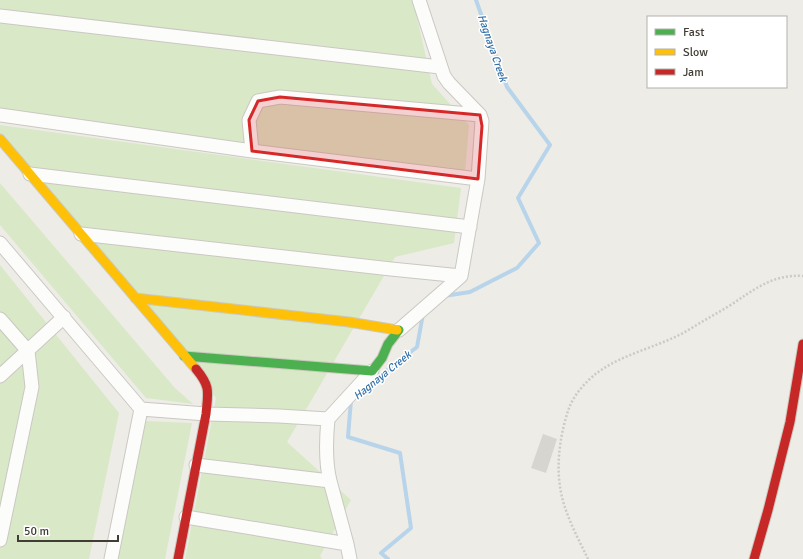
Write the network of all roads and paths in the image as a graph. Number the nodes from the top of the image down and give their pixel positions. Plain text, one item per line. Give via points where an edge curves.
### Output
1 (417, 0) edge
2 (0, 16) edge
3 (440, 67) junction
4 (0, 115) edge
5 (480, 115) junction
6 (0, 139) edge
7 (252, 151) junction
8 (30, 174) junction
9 (478, 179) junction
10 (470, 226) junction
11 (81, 234) junction
12 (0, 243) edge
13 (461, 276) junction
14 (803, 276) edge
15 (135, 298) junction
16 (64, 317) junction
17 (0, 319) edge
18 (399, 330) junction
19 (803, 344) edge
20 (28, 351) junction
21 (184, 356) junction
22 (372, 371) junction
23 (0, 376) edge
24 (141, 409) junction
25 (206, 414) junction
26 (328, 419) junction
27 (196, 465) junction
28 (330, 481) junction
29 (186, 518) junction
30 (0, 540) edge
31 (347, 544) junction
32 (111, 559) edge
33 (178, 559) edge
34 (350, 559) edge
35 (588, 559) edge
36 (754, 559) edge

1 - 3 street
2 - 3 street
3 - 5 street via 449,83
4 - 7 street
5 - 7 street via 280,97 258,101 249,120
5 - 9 street via 482,126
6 - 8 main road
7 - 9 street
8 - 10 street
8 - 11 main road
9 - 10 street
10 - 13 street
11 - 13 street
11 - 15 main road
12 - 16 street
13 - 18 street
14 - 35 path via 784,276 760,285 686,332 623,358 597,373 580,389 570,407 562,437 558,469 567,513
15 - 18 main road
15 - 21 main road
16 - 20 street
16 - 24 street
17 - 20 street
18 - 22 main road
19 - 36 main road via 790,422
20 - 23 street
20 - 30 street via 32,387
21 - 22 main road
21 - 25 main road via 204,379 208,391
22 - 26 street
24 - 25 street
24 - 32 street
25 - 26 street
25 - 27 main road
26 - 28 street via 326,441
27 - 28 street
27 - 29 main road
28 - 31 street
29 - 31 street
29 - 33 main road
31 - 34 street

